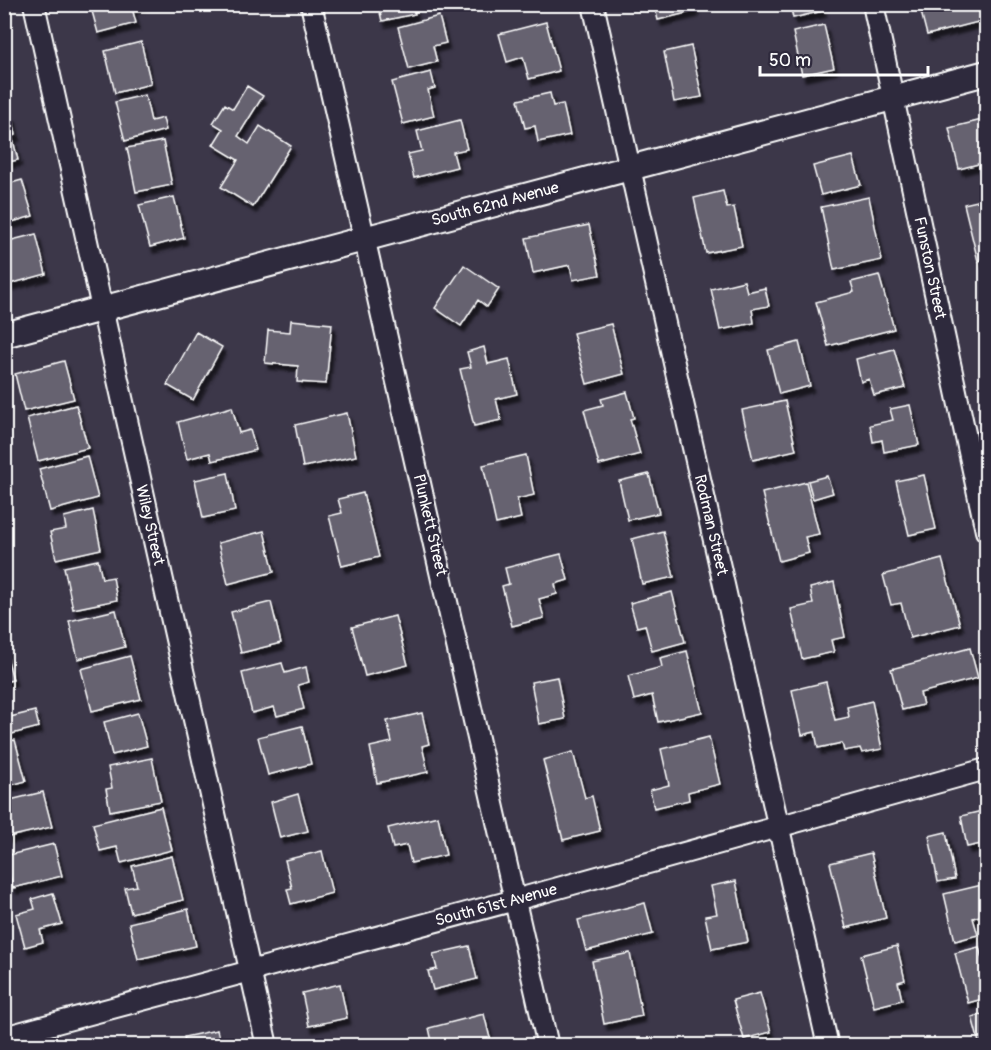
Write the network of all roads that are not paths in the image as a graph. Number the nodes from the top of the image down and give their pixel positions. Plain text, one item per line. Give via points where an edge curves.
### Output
1 (34, 4) edge
2 (311, 4) edge
3 (593, 4) edge
4 (873, 4) edge
5 (987, 73) edge
6 (893, 98) junction
7 (631, 168) junction
8 (366, 238) junction
9 (101, 309) junction
10 (4, 335) edge
11 (987, 531) edge
12 (987, 769) edge
13 (779, 826) junction
14 (515, 900) junction
15 (250, 971) junction
16 (4, 1037) edge
17 (267, 1046) edge
18 (548, 1046) edge
19 (828, 1046) edge

1 - 9 street, Wiley Street
2 - 8 street, Plunkett Street
3 - 7 street, Rodman Street
4 - 6 street, Funston Street
5 - 6 street, South 62nd Avenue
6 - 7 street, South 62nd Avenue
6 - 11 street, Funston Street
7 - 8 street, South 62nd Avenue
7 - 13 street, Rodman Street
8 - 9 street, South 62nd Avenue
8 - 14 street, Plunkett Street
9 - 10 street, South 62nd Avenue
9 - 15 street, Wiley Street
12 - 13 street, South 61st Avenue
13 - 14 street, South 61st Avenue
13 - 19 street, Rodman Street
14 - 15 street, South 61st Avenue
14 - 18 street, Plunkett Street
15 - 16 street, South 61st Avenue
15 - 17 street, Wiley Street

